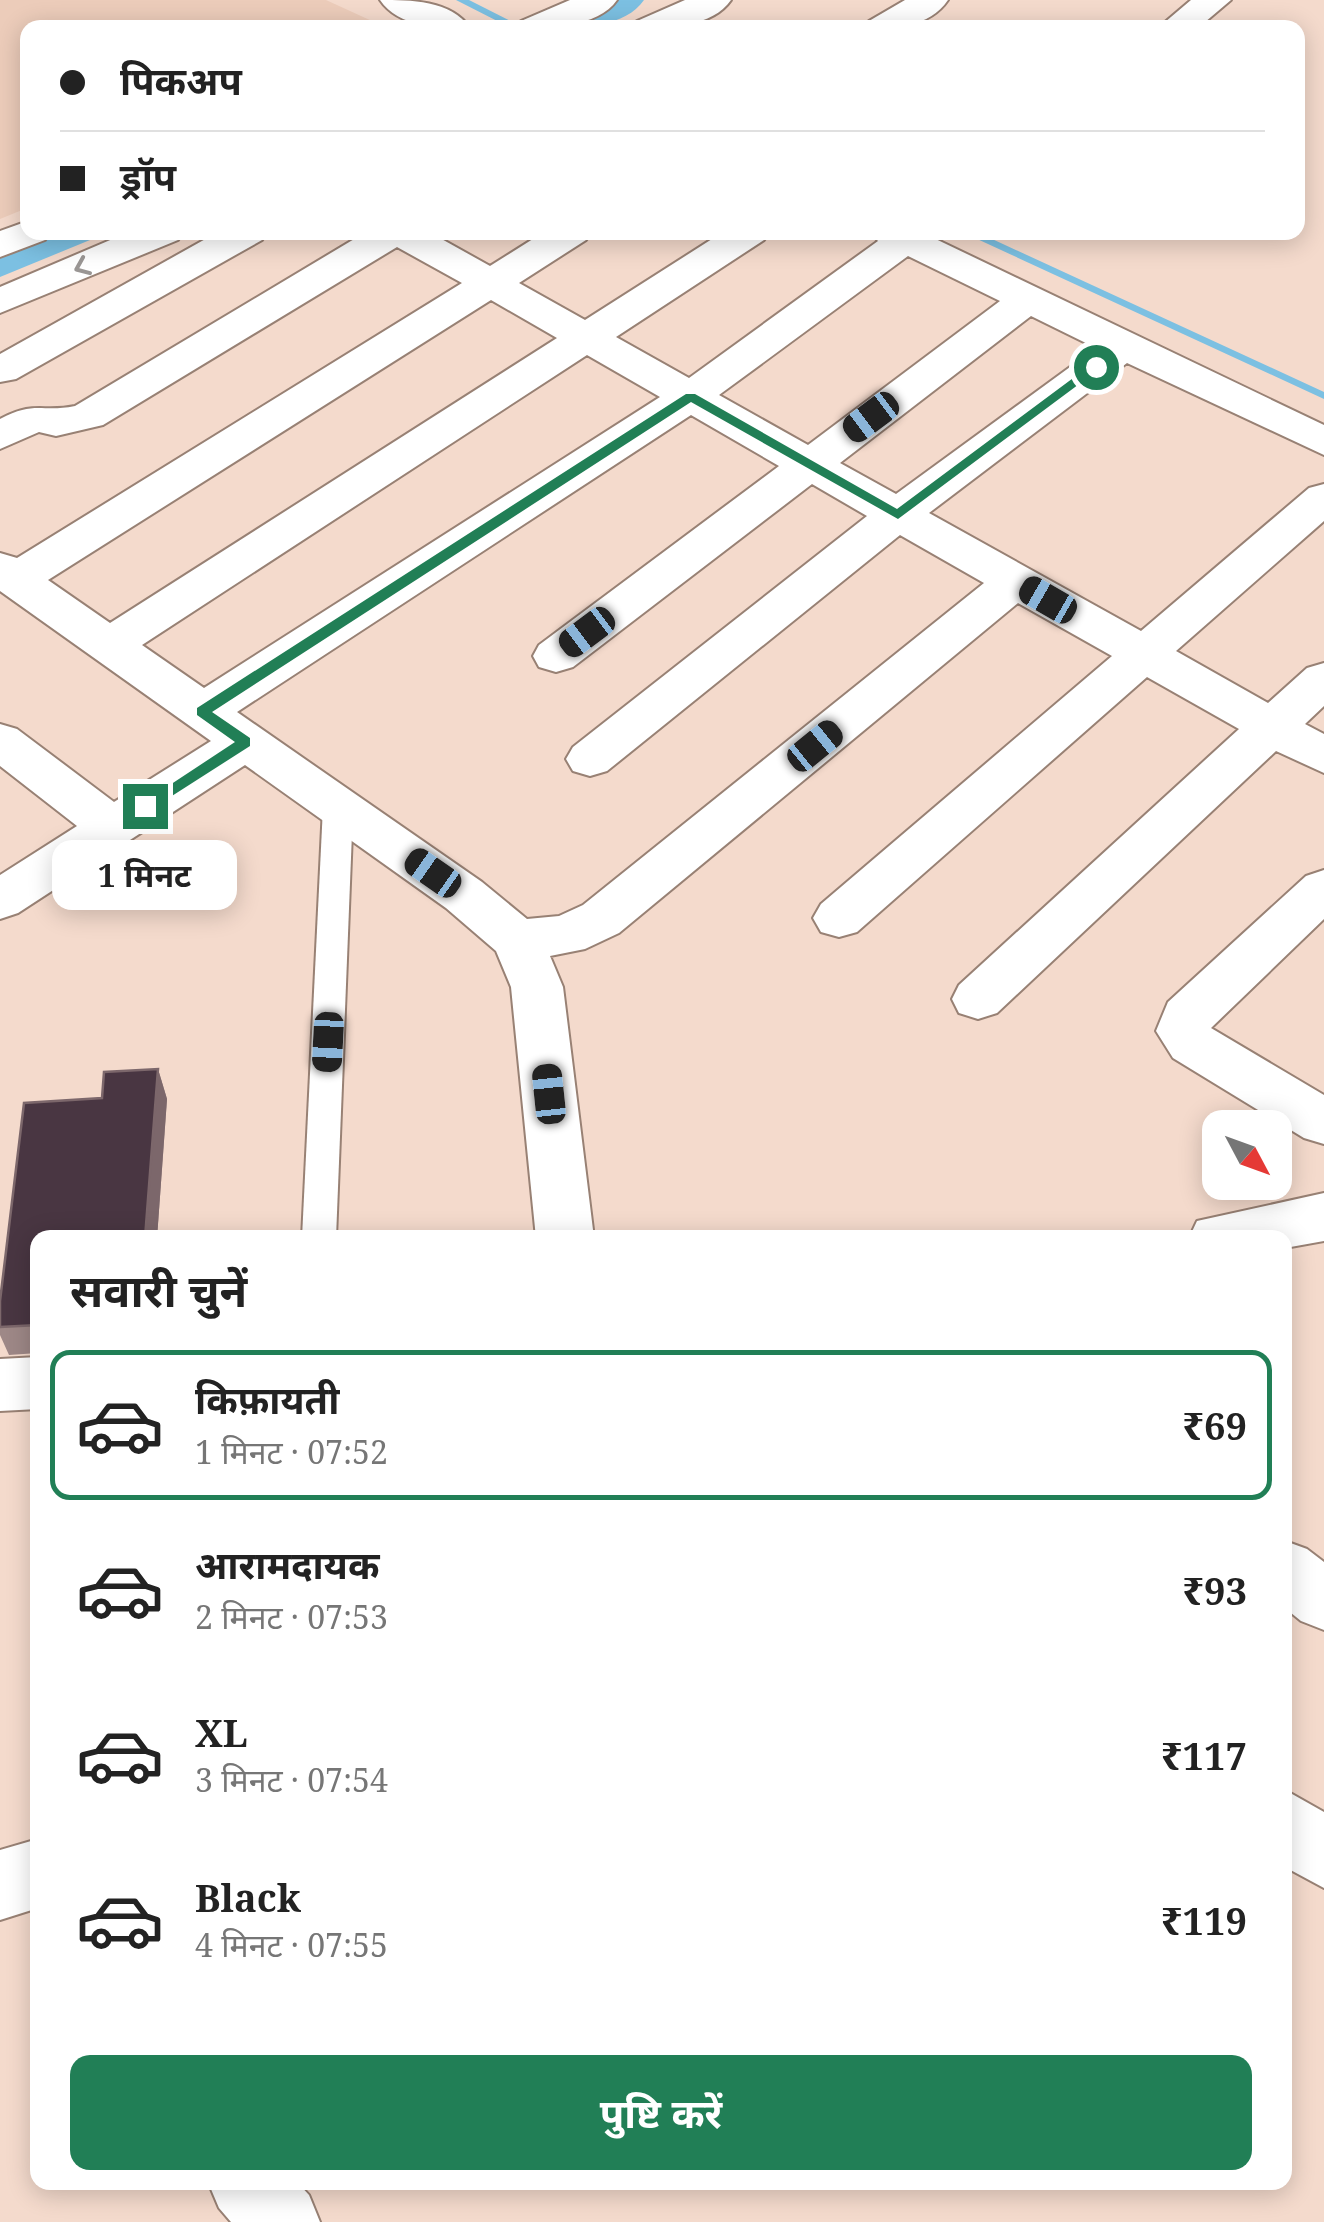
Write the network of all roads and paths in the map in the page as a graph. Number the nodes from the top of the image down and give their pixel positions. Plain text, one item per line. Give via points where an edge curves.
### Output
1 (397, 0) edge
2 (714, 0) edge
3 (931, 0) edge
4 (1214, 0) edge
5 (437, 20) edge
6 (668, 20) edge
7 (896, 20) edge
8 (1187, 20) edge
9 (145, 240) edge
10 (234, 240) edge
11 (384, 240) edge
12 (411, 240) edge
13 (559, 240) edge
14 (738, 240) edge
15 (892, 240) edge
16 (905, 240) edge
17 (490, 284) junction
18 (1028, 300) junction
19 (0, 301) edge
20 (586, 338) junction
21 (1124, 346) junction
22 (0, 370) edge
23 (690, 397) junction
24 (0, 436) edge
25 (1324, 442) edge
26 (808, 464) junction
27 (1324, 498) edge
28 (898, 514) junction
29 (8, 574) edge
30 (1016, 582) junction
31 (108, 646) junction
32 (1144, 654) junction
33 (556, 656) dead end
34 (1324, 679) edge
35 (202, 712) junction
36 (1272, 726) junction
37 (0, 742) edge
38 (245, 742) junction
39 (1324, 756) edge
40 (590, 759) dead end
41 (338, 807) junction
42 (112, 827) junction
43 (1324, 889) edge
44 (0, 900) edge
45 (839, 918) dead end
46 (516, 940) junction
47 (978, 999) dead end
48 (1320, 1113) edge
49 (1324, 1218) edge
50 (319, 1230) edge
51 (564, 1230) edge
52 (1259, 1230) edge
53 (30, 1383) edge
54 (0, 1385) edge
55 (1324, 1562) edge
56 (1292, 1569) edge
57 (1292, 1575) edge
58 (1324, 1600) edge
59 (1292, 1829) edge
60 (1324, 1854) edge
61 (30, 1876) edge
62 (0, 1885) edge
63 (252, 2190) edge
64 (282, 2222) edge

1 - 5 street
2 - 6 street
3 - 7 street
4 - 8 street
9 -> 19 street
10 - 22 street
11 - 24 street via 88,416 56,423 34,418
12 - 17 street
13 - 17 street
14 - 20 street
15 - 23 street
16 - 18 street
17 - 20 street
17 - 29 street
18 - 21 street
18 - 26 street
20 - 23 street
20 - 31 street
21 - 25 street
21 - 28 street
23 - 26 street
23 - 35 street
26 - 28 street
26 - 33 street
27 - 32 street
28 - 30 street
28 - 40 street
29 - 31 street
30 - 32 street
30 - 46 street via 600,919 567,935
31 - 35 street
32 - 36 street
32 - 45 street
34 - 36 street
35 - 38 street
36 - 39 street
36 - 47 street
37 - 42 street
38 - 41 street
38 - 42 street
41 - 46 street
41 - 50 lane
42 - 44 street
43 - 48 street via 1186,1017 1184,1031 1192,1043
46 - 51 street via 537,987
49 - 52 street
53 - 54 street
55 - 56 street
57 - 58 street
59 - 60 street
61 - 62 street
63 - 64 street

